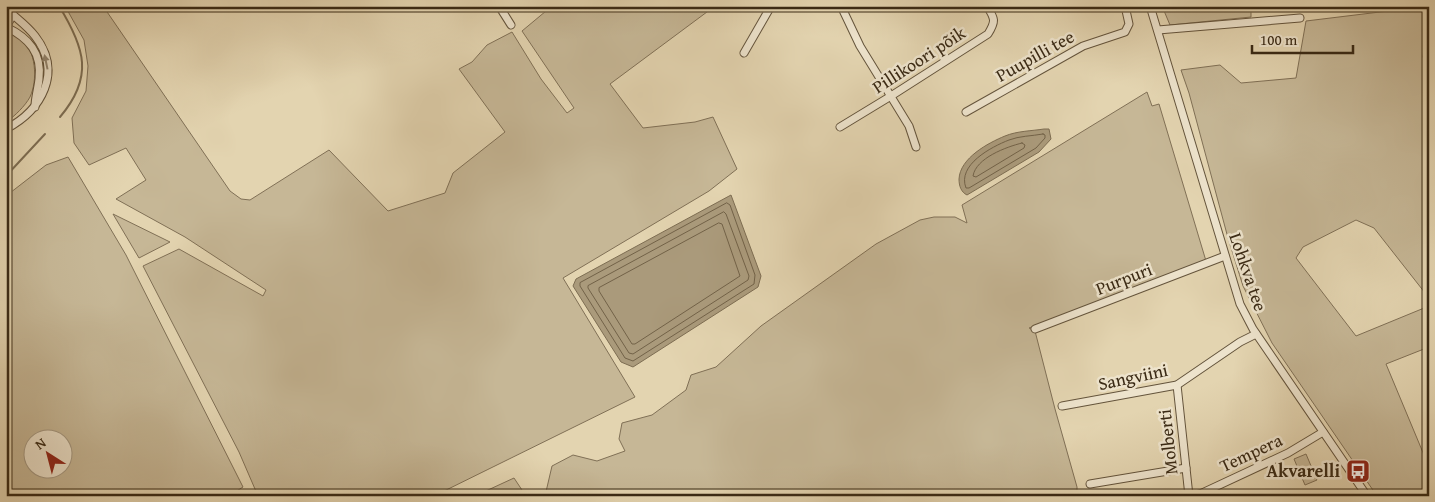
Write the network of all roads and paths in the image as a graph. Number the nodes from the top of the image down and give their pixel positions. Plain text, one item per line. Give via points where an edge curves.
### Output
1 (499, 6) edge
2 (771, 6) edge
3 (841, 6) edge
4 (987, 6) edge
5 (1125, 6) edge
6 (1150, 6) edge
7 (11, 9) edge
8 (1300, 18) dead end
9 (511, 25) dead end
10 (6, 26) edge
11 (1158, 30) junction
12 (744, 53) dead end
13 (892, 96) junction
14 (35, 107) junction
15 (966, 112) dead end
16 (840, 128) dead end
17 (6, 129) edge
18 (916, 147) dead end
19 (1225, 256) junction
20 (1034, 329) dead end
21 (1256, 334) junction
22 (1178, 385) junction
23 (1062, 406) dead end
24 (1323, 432) junction
25 (1186, 468) junction
26 (1090, 484) dead end
27 (1189, 496) edge
28 (1367, 496) edge

1 - 9 street
2 - 12 street
3 - 13 street via 860,46
4 - 13 street, Pillikoori põik via 994,17 988,34
5 - 15 street, Puupilli tee via 1129,24 1125,32 1083,46
6 - 11 street, Lohkva tee
7 - 10 street via 11,19
14 -> 7 street via 46,87 46,59 35,36
8 - 11 street
10 - 14 street via 28,41 36,54 40,72
11 - 19 street, Lohkva tee
13 - 16 street, Pillikoori põik
13 - 18 street via 909,126
14 - 17 street
19 - 20 street, Purpuri
19 - 21 street, Lohkva tee via 1240,304
21 - 22 street, Sangviini
21 - 24 street, Lohkva tee
22 - 23 street, Sangviini
22 - 25 street, Molberti
24 - 27 street, Tempera via 1288,453 1200,494
24 - 28 street, Lohkva tee
25 - 26 street
25 - 27 street, Molberti

